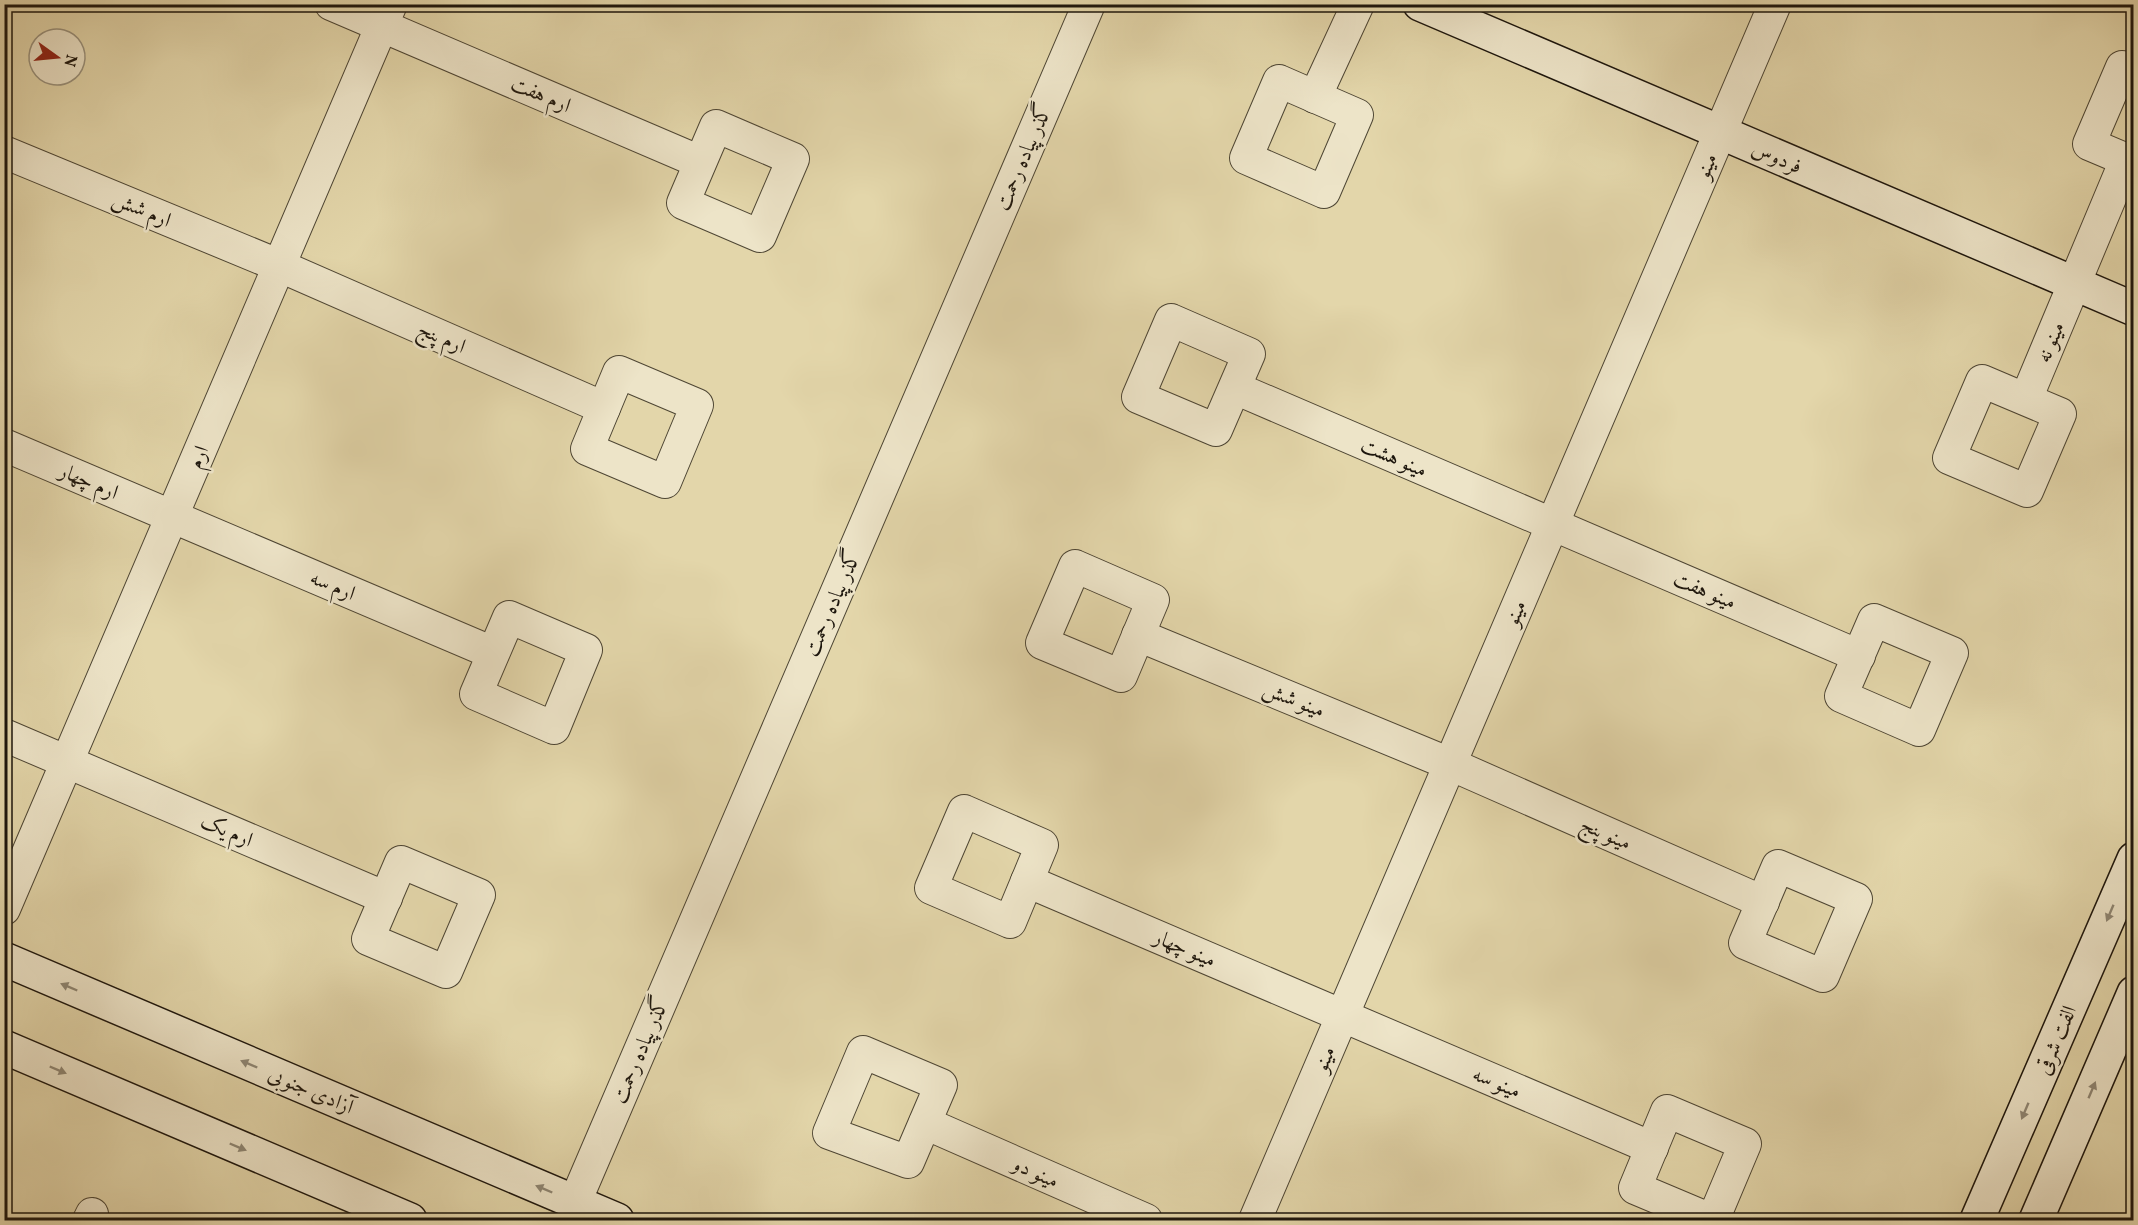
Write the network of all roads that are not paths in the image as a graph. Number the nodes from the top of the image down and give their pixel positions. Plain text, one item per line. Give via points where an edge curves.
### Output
1 (331, 4) edge
2 (1089, 4) edge
3 (1358, 4) edge
4 (1420, 4) edge
5 (1774, 4) edge
6 (387, 15) edge
7 (2133, 72) edge
8 (1316, 97) dead end
9 (1720, 133) junction
10 (4, 152) edge
11 (700, 162) dead end
12 (2130, 162) edge
13 (280, 266) junction
14 (2074, 284) junction
15 (2133, 309) edge
16 (1235, 388) dead end
17 (2025, 399) dead end
18 (604, 408) dead end
19 (4, 445) edge
20 (172, 517) junction
21 (1552, 525) junction
22 (1138, 635) dead end
23 (493, 653) dead end
24 (1859, 656) dead end
25 (4, 735) edge
26 (68, 762) junction
27 (1450, 764) junction
28 (2133, 859) edge
29 (1027, 881) dead end
30 (386, 898) dead end
31 (1763, 902) dead end
32 (4, 909) edge
33 (4, 959) edge
34 (2133, 993) edge
35 (1343, 1016) junction
36 (4, 1047) edge
37 (925, 1122) dead end
38 (1652, 1148) junction
39 (575, 1202) junction
40 (410, 1221) edge
41 (617, 1221) edge
42 (1146, 1221) edge
43 (1254, 1221) edge
44 (1712, 1221) edge
45 (1977, 1221) edge
46 (2036, 1221) edge

1 - 6 street, ارم هفت
2 - 39 street, گذر پیاده رحمت
3 - 8 street
4 - 9 main road, فردوس
5 - 9 street, مینو
6 - 11 street, ارم هفت
6 - 13 street, ارم
7 - 12 street via 2122,67 2089,144
9 - 14 main road, فردوس
9 - 21 street, مینو
10 - 13 street, ارم شش
12 - 14 street, مینو نه
13 - 18 street, ارم پنج
13 - 20 street, ارم
14 - 15 main road, فردوس
14 - 17 street, مینو نه
16 - 21 street, مینو هشت
19 - 20 street, ارم چهار
20 - 23 street, ارم سه
20 - 26 street, ارم
21 - 24 street, مینو هفت
21 - 27 street, مینو
22 - 27 street, مینو شش
25 - 26 street, ارم یک
26 - 30 street, ارم یک
26 - 32 street, ارم
27 - 31 street, مینو پنج
27 - 35 street, مینو
28 -> 45 main road, الفت شرقی
29 - 35 street, مینو چهار
39 -> 33 main road, آزادی جنوبی
46 -> 34 main road
35 - 38 street, مینو سه
35 - 43 street, مینو
36 -> 40 main road
37 - 42 street, مینو دو
38 - 44 street via 1635,1188
38 - 44 street via 1667,1111 1745,1144
39 - 41 main road, آزادی جنوبی

